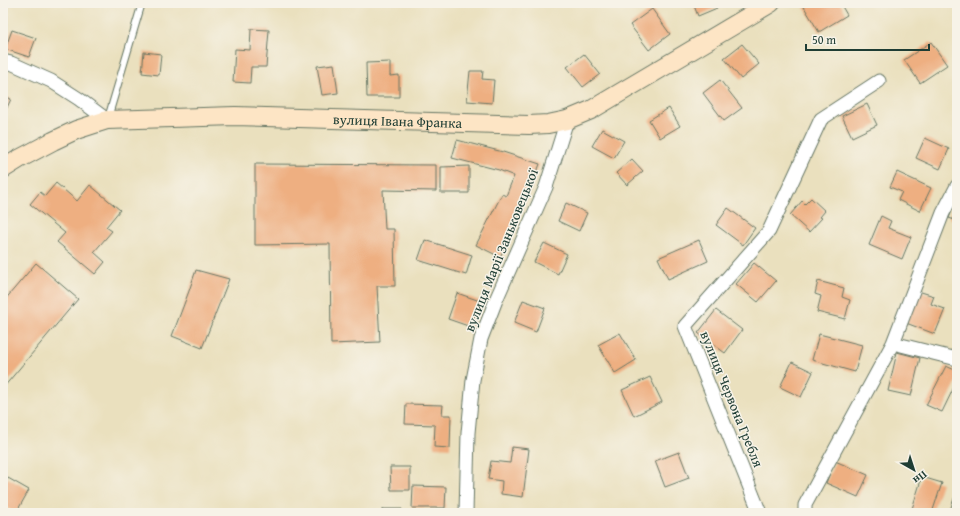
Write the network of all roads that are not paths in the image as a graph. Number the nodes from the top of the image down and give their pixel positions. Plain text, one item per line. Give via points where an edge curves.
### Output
1 (142, 3) edge
2 (771, 3) edge
3 (3, 61) edge
4 (879, 81) dead end
5 (107, 120) junction
6 (567, 120) junction
7 (3, 169) edge
8 (957, 186) edge
9 (893, 343) junction
10 (957, 359) edge
11 (466, 513) edge
12 (760, 513) edge
13 (805, 513) edge

1 - 5 lane
2 - 6 main road, вулиця Івана Франка via 591,110
3 - 5 street via 51,81
4 - 12 street, вулиця Червона Гребля via 821,119 769,231 686,326
5 - 6 main road, вулиця Івана Франка via 235,116 529,125
5 - 7 main road, вулиця Івана Франка via 76,130
6 - 11 street, вулиця Марії Заньковецької via 546,187 481,339 473,380 468,433
8 - 9 street via 943,213
9 - 10 street
9 - 13 street via 805,505

